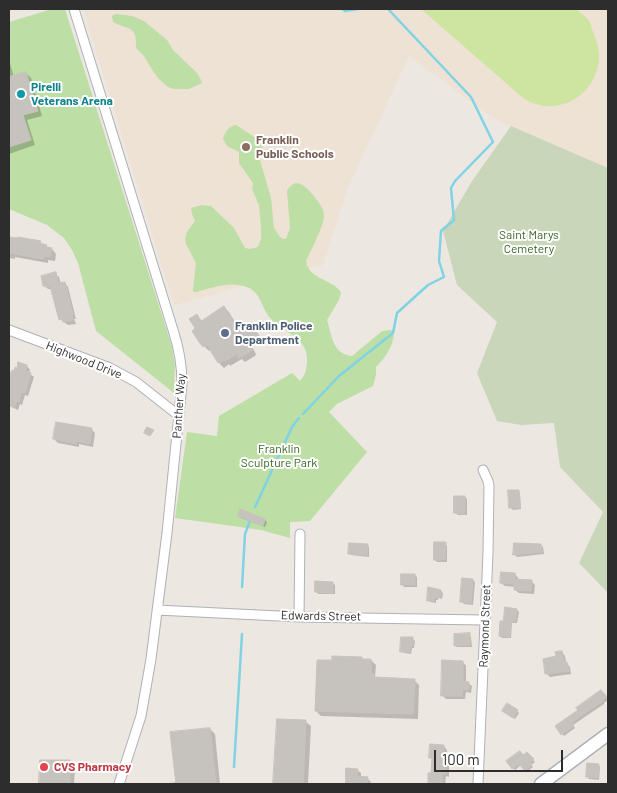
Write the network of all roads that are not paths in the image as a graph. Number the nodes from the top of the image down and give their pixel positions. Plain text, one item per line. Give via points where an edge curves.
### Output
1 (74, 9) edge
2 (9, 330) edge
3 (178, 415) junction
4 (483, 470) dead end
5 (300, 534) dead end
6 (157, 610) junction
7 (299, 617) junction
8 (484, 620) junction
9 (608, 734) edge
10 (560, 771) junction
11 (119, 784) edge
12 (478, 784) edge
13 (541, 784) edge
14 (558, 784) edge

1 - 3 street, Panther Way via 177,344 182,376
2 - 3 street, Highwood Drive via 110,368 136,382
3 - 6 street, Panther Way
4 - 8 street, Raymond Street via 489,486
5 - 7 street
6 - 7 street, Edwards Street
6 - 11 street, Panther Way via 144,704
7 - 8 street, Edwards Street
8 - 12 street, Raymond Street
9 - 10 main road
10 - 13 main road
10 - 14 main road

